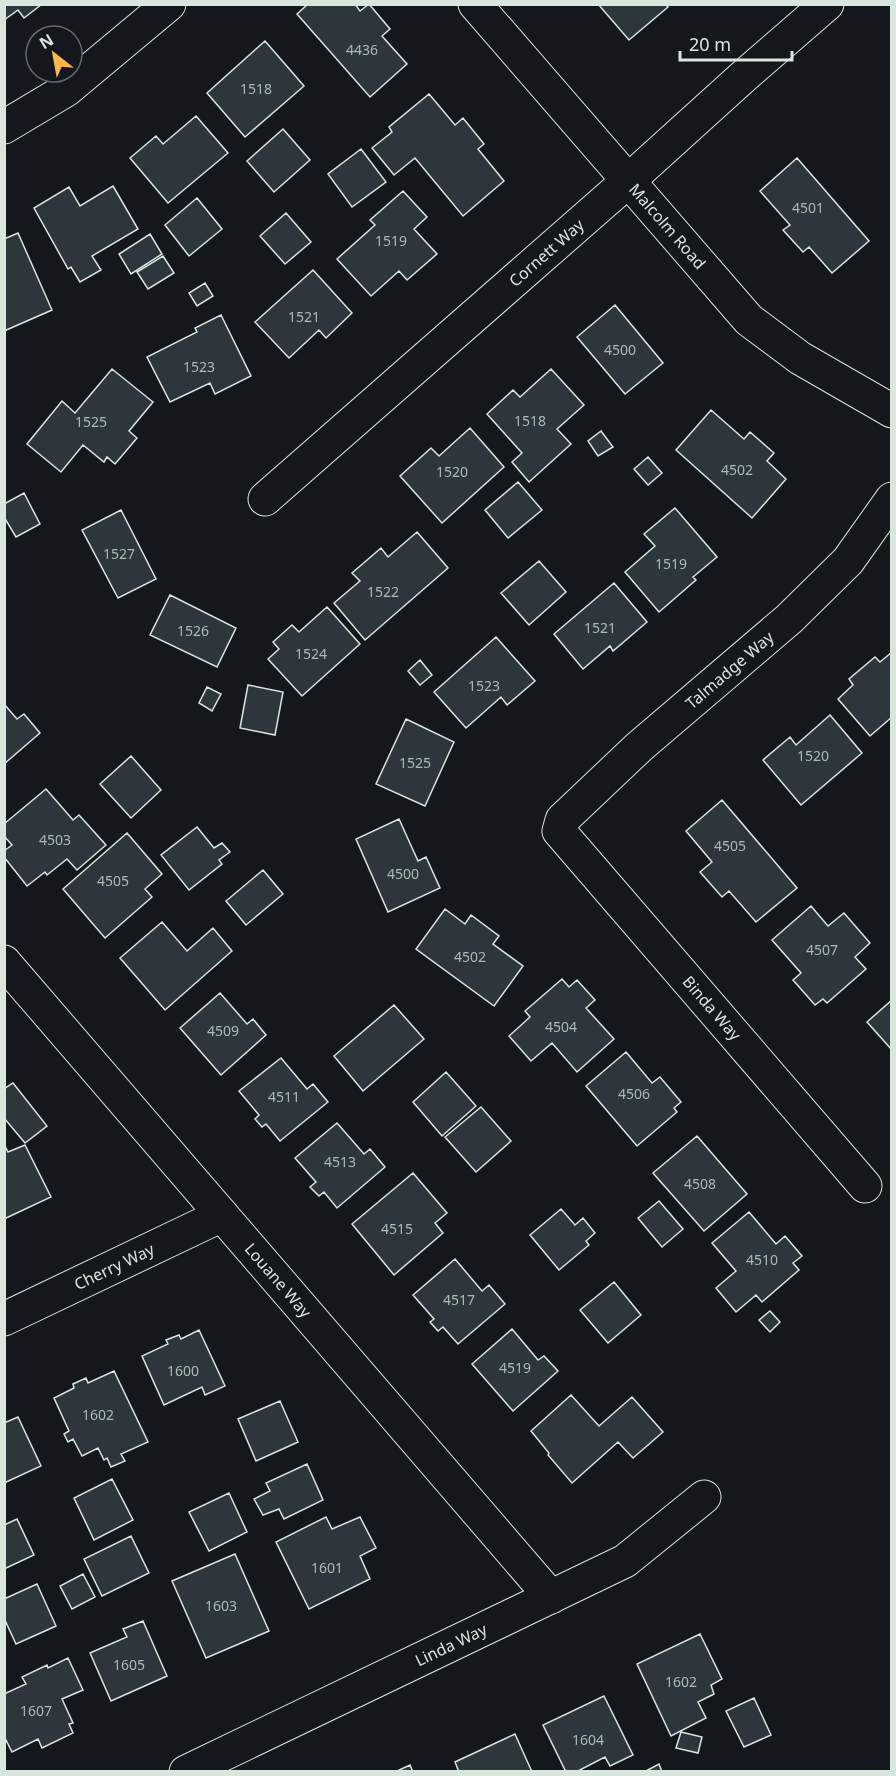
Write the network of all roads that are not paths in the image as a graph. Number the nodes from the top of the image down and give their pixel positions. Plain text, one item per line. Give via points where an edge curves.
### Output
1 (170, 4) edge
2 (475, 4) edge
3 (827, 4) edge
4 (4, 127) edge
5 (628, 182) junction
6 (891, 411) edge
7 (265, 499) dead end
8 (891, 500) edge
9 (559, 831) joint
10 (4, 962) edge
11 (865, 1186) dead end
12 (222, 1215) junction
13 (4, 1319) edge
14 (704, 1497) dead end
15 (551, 1597) junction
16 (186, 1772) edge

1 - 4 street via 66,90
2 - 5 street, Malcolm Road
3 - 5 street, Cornett Way
5 - 6 street, Malcolm Road via 749,320 800,358
5 - 7 street, Cornett Way
8 - 9 street, Talmadge Way via 848,561 789,619 639,747 562,820
9 - 11 street, Binda Way
10 - 12 street, Louane Way
12 - 13 street, Cherry Way
12 - 15 street, Louane Way
14 - 15 street, Linda Way via 625,1561
15 - 16 street, Linda Way

